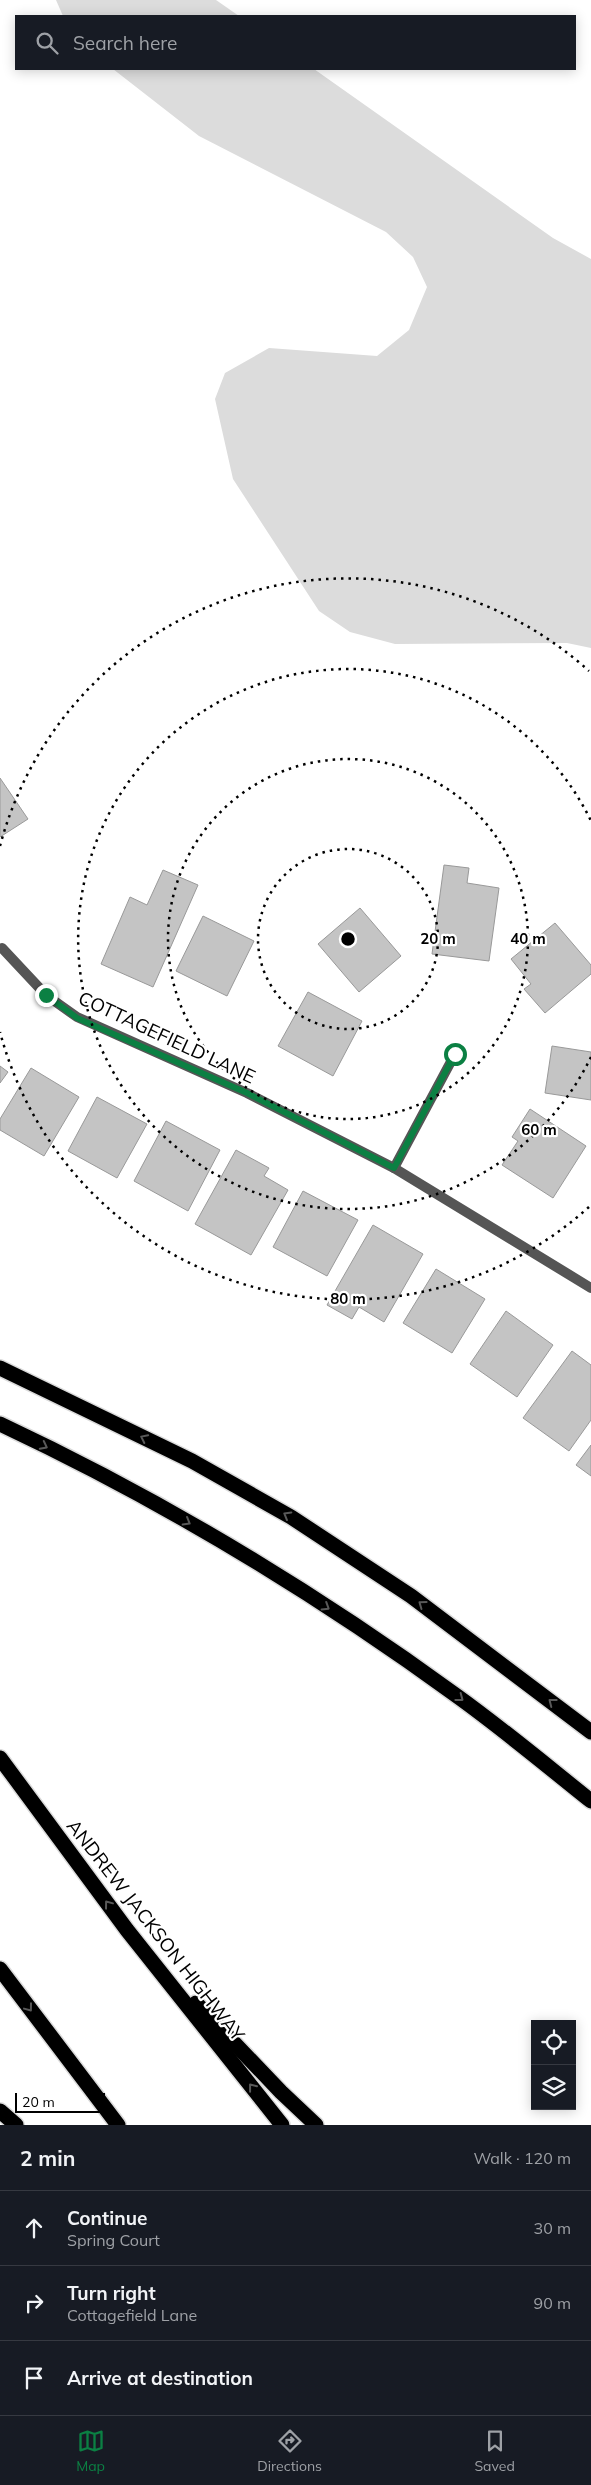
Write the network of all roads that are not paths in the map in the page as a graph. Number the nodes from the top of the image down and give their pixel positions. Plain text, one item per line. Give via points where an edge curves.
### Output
1 (2, 948) dead end
2 (455, 1054) dead end
3 (394, 1168) junction
4 (591, 1288) edge
5 (0, 1368) edge
6 (0, 1424) edge
7 (591, 1732) edge
8 (0, 1758) edge
9 (591, 1801) edge
10 (127, 1930) junction
11 (0, 1969) edge
12 (0, 2111) edge
13 (16, 2125) edge
14 (118, 2125) edge
15 (282, 2125) edge
16 (316, 2125) edge

1 - 3 street, COTTAGEFIELD LANE via 46,995 77,1018 247,1093
2 - 3 street
3 - 4 street, COTTAGEFIELD LANE
7 -> 5 highway via 411,1596 291,1517 192,1461
6 -> 9 highway via 156,1504 368,1634 458,1696
10 -> 8 highway, ANDREW JACKSON HIGHWAY
15 -> 10 highway, ANDREW JACKSON HIGHWAY
10 - 16 highway
11 -> 14 highway
12 - 13 highway

